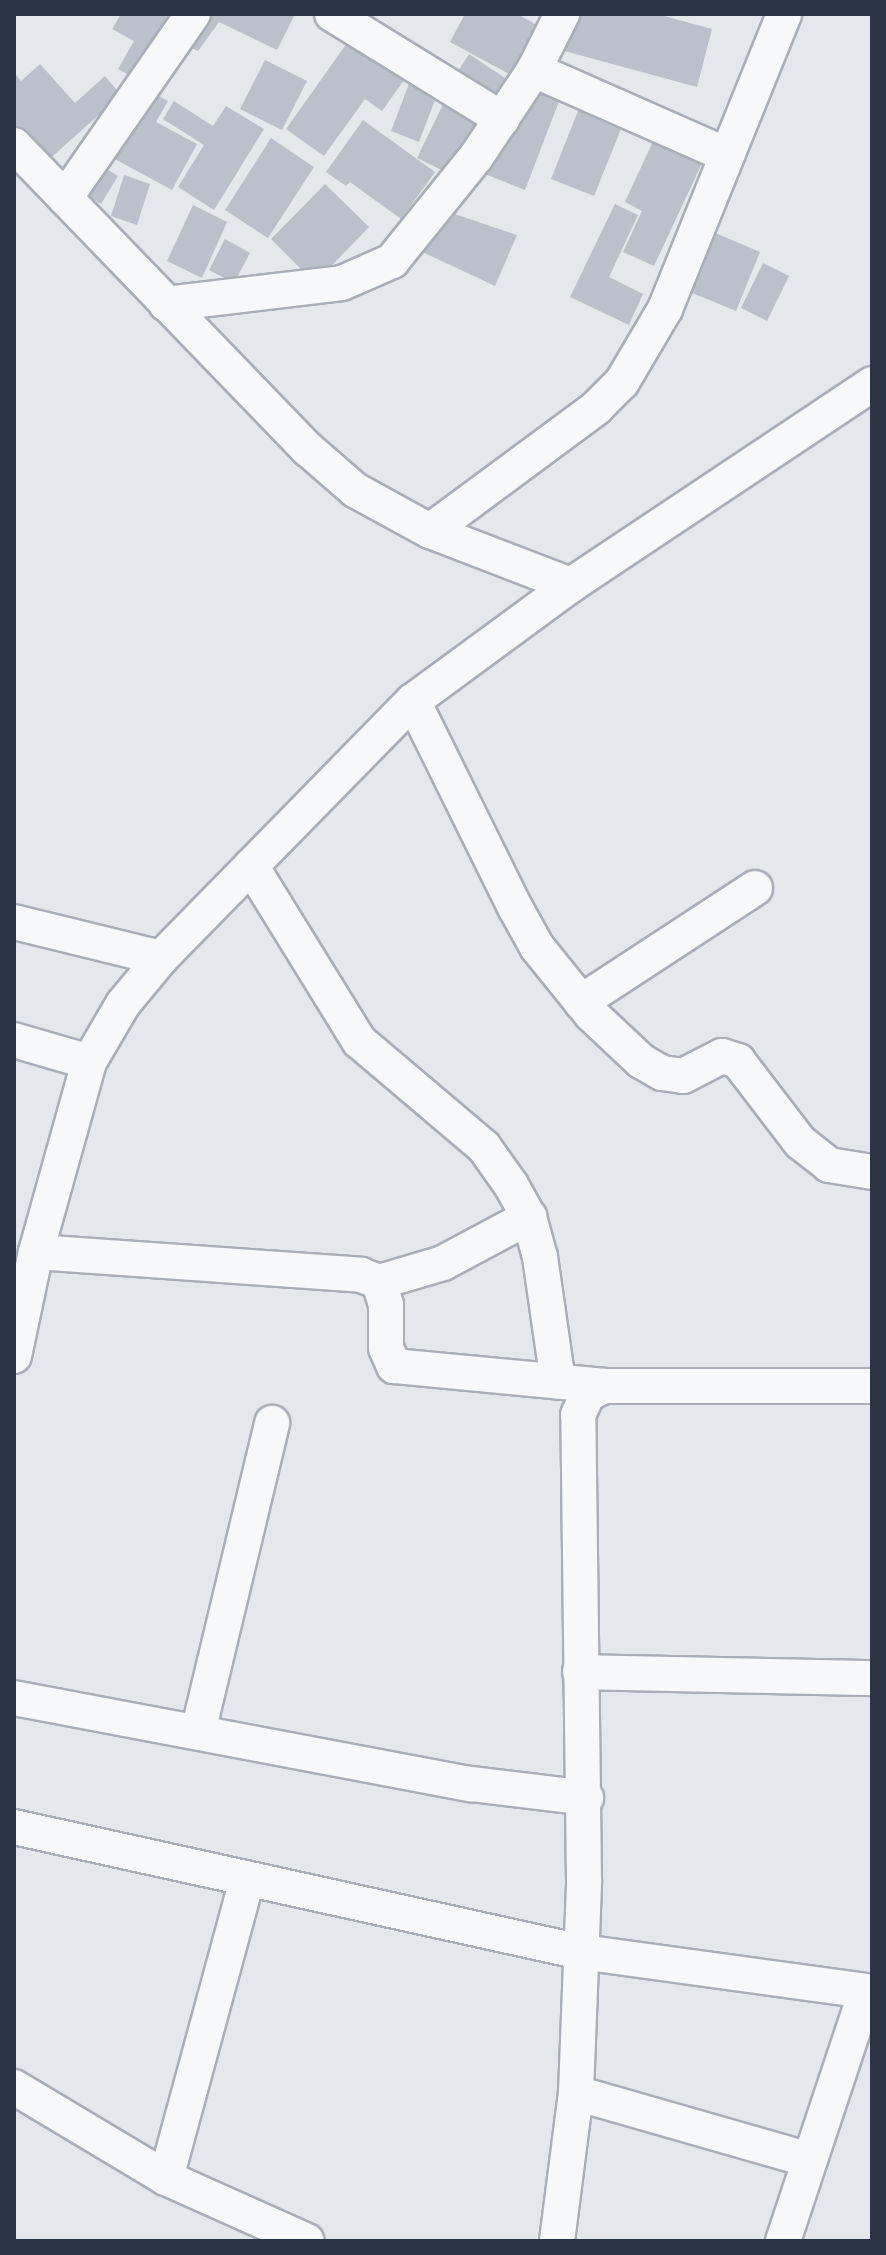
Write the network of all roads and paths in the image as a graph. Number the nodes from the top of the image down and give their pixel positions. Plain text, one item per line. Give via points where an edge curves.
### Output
1 (193, 14) edge
2 (332, 14) edge
3 (562, 14) edge
4 (784, 14) edge
5 (534, 70) junction
6 (502, 119) junction
7 (14, 145) edge
8 (727, 155) junction
9 (65, 198) junction
10 (166, 304) junction
11 (872, 384) edge
12 (430, 531) junction
13 (571, 585) junction
14 (413, 701) junction
15 (251, 866) junction
16 (755, 888) dead end
17 (14, 922) edge
18 (161, 958) junction
19 (581, 1002) junction
20 (14, 1040) edge
21 (89, 1062) junction
22 (872, 1172) edge
23 (529, 1217) junction
24 (36, 1252) junction
25 (379, 1282) junction
26 (14, 1356) edge
27 (558, 1382) junction
28 (604, 1386) junction
29 (872, 1386) edge
30 (272, 1423) dead end
31 (580, 1672) junction
32 (872, 1678) edge
33 (14, 1698) edge
34 (198, 1732) junction
35 (586, 1798) junction
36 (14, 1827) edge
37 (247, 1879) junction
38 (581, 1952) junction
39 (869, 1992) edge
40 (14, 2087) edge
41 (576, 2093) junction
42 (810, 2160) junction
43 (166, 2178) junction
44 (307, 2241) edge
45 (557, 2241) edge
46 (783, 2241) edge

1 - 9 street
2 - 6 street
3 - 5 street
4 - 8 street
5 - 6 street
5 - 8 street
6 - 10 street via 431,219 392,261 342,283
7 - 9 street
8 - 12 street via 665,309 622,382 596,408
9 - 10 street
10 - 12 street via 355,490
11 - 13 street
12 - 13 street
13 - 14 street
14 - 15 street
14 - 19 street via 516,909
15 - 18 street
15 - 23 street via 359,1041 484,1147
16 - 19 street
17 - 18 street
18 - 21 street via 123,1004
19 - 22 street via 641,1061 662,1073 683,1076 722,1056 738,1061 800,1142 829,1165
20 - 21 street
21 - 24 street
23 - 25 street via 443,1263
23 - 27 street
24 - 25 street via 361,1275
24 - 26 street
25 - 27 street via 386,1305 386,1348 394,1366
27 - 28 street
28 - 29 street
28 - 31 street via 588,1394 578,1415
30 - 34 street
31 - 32 street
31 - 35 street
33 - 34 street
34 - 35 street via 471,1784
35 - 38 street
36 - 37 street
37 - 38 street
37 - 43 street
38 - 39 street
38 - 41 street
39 - 42 street
40 - 43 street
41 - 42 street
41 - 45 street
42 - 46 street
43 - 44 street

